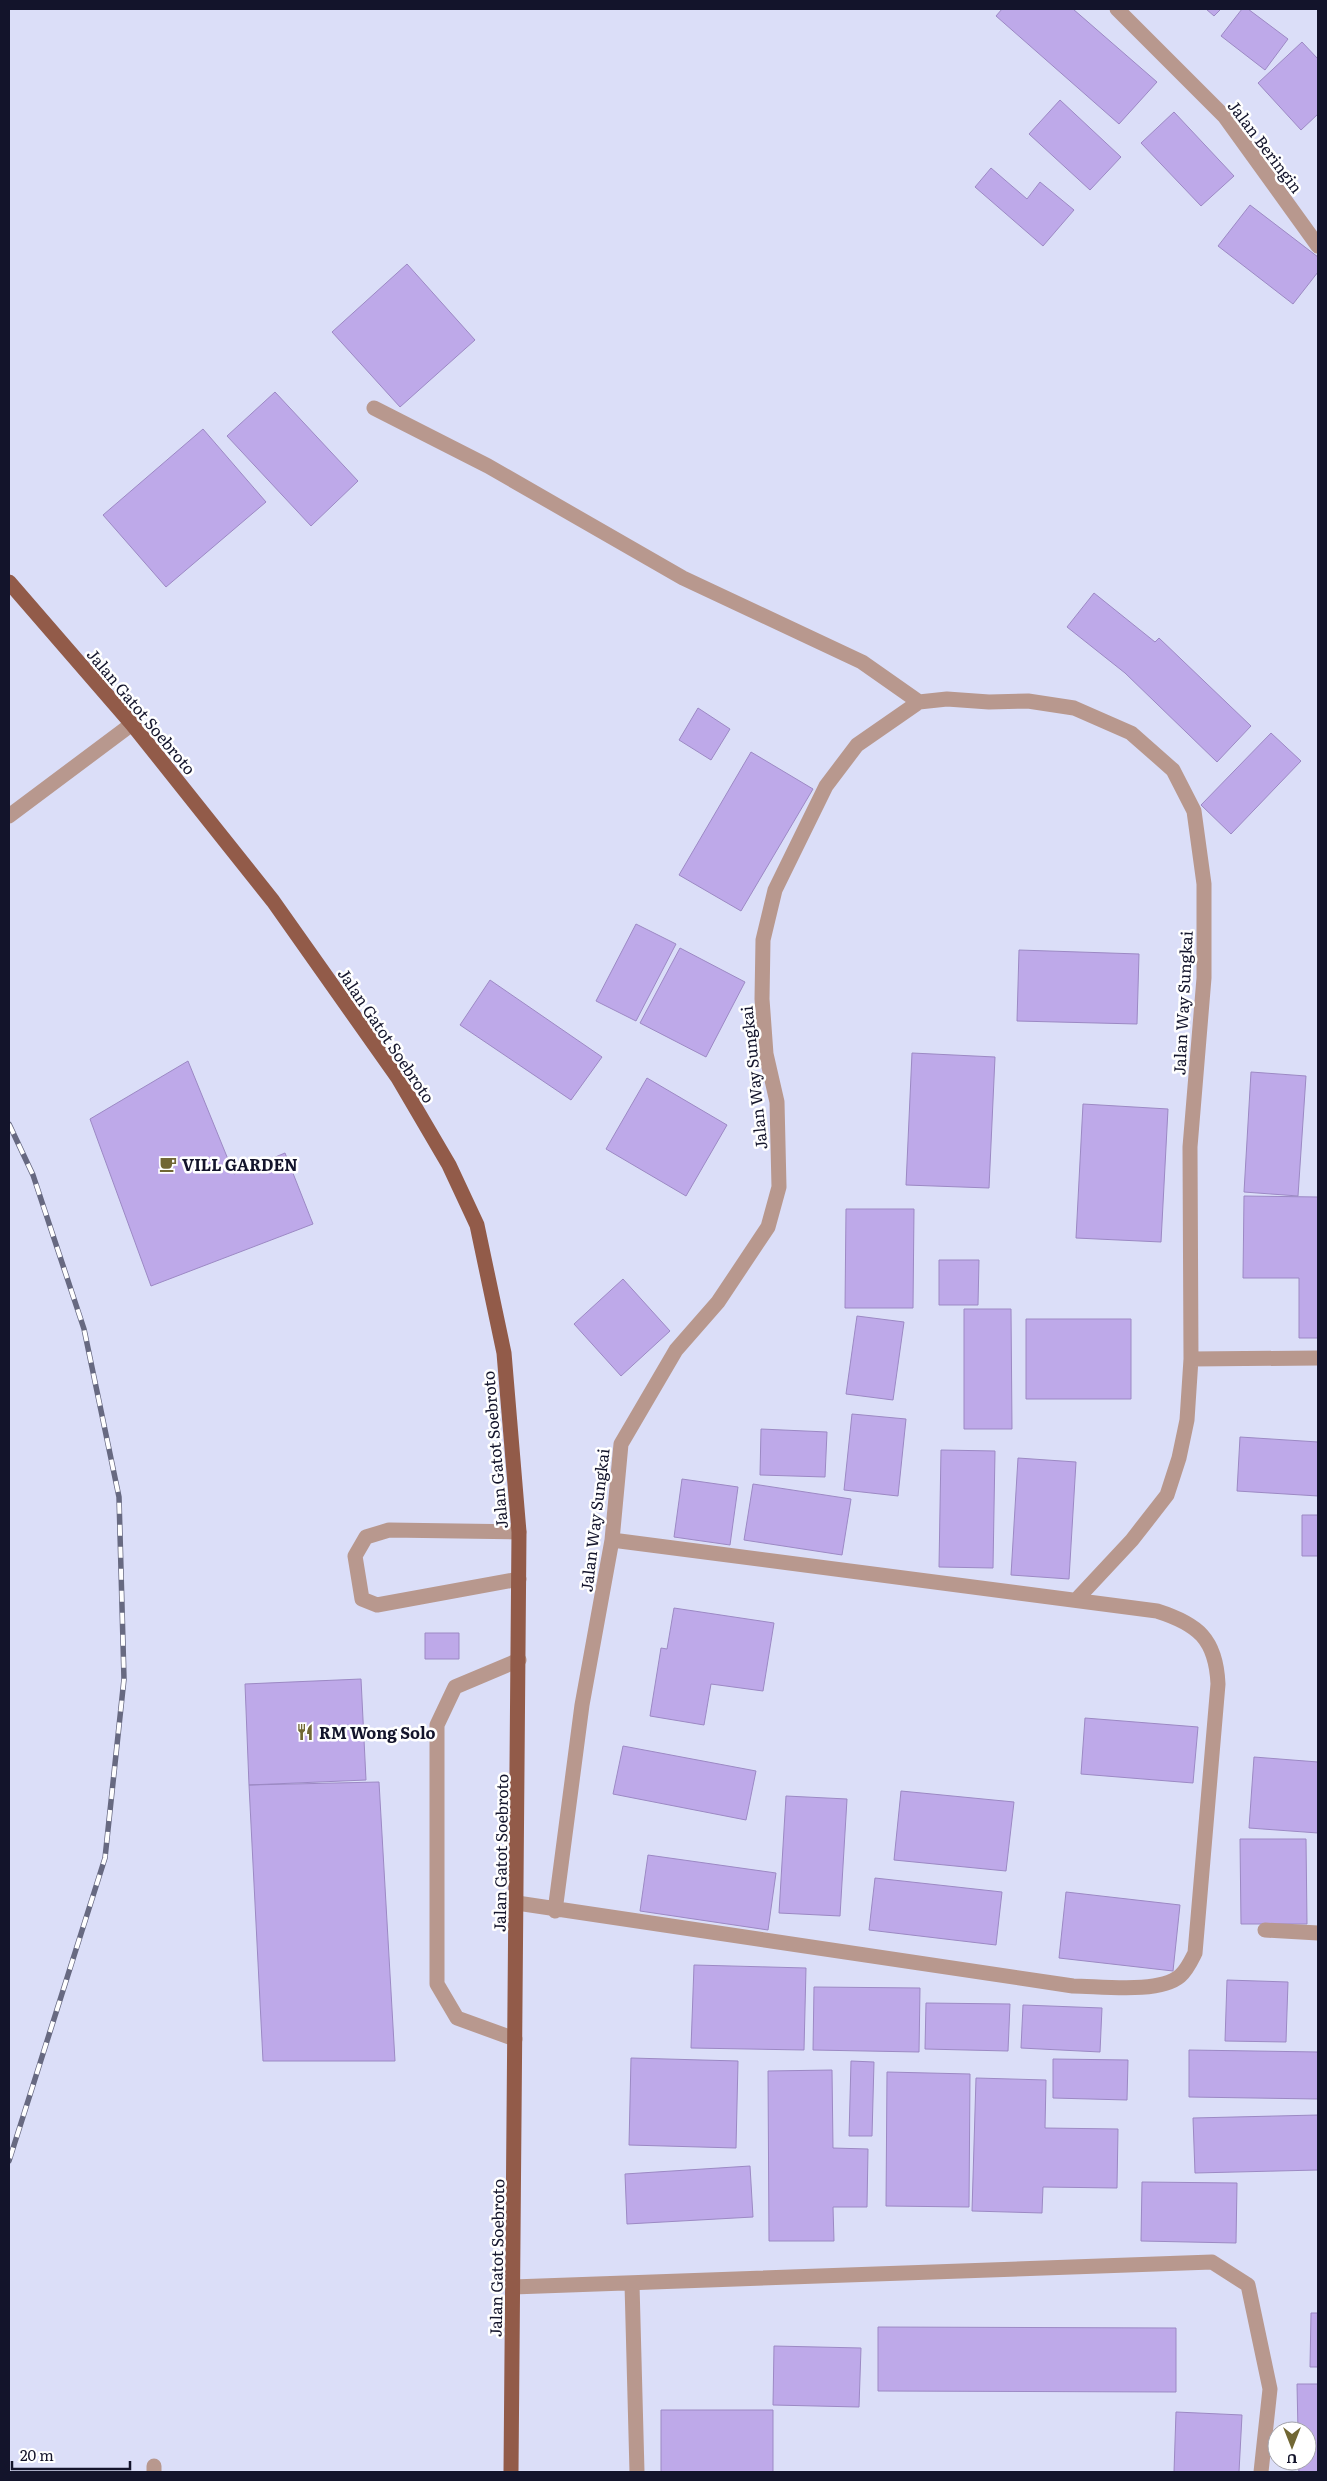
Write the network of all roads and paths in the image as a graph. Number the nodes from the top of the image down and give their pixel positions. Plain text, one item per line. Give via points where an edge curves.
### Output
1 (1117, 9) edge
2 (1318, 246) edge
3 (374, 408) dead end
4 (9, 582) edge
5 (919, 702) junction
6 (132, 724) junction
7 (9, 816) edge
8 (1318, 1358) edge
9 (1191, 1359) junction
10 (519, 1532) junction
11 (612, 1540) junction
12 (519, 1579) junction
13 (1076, 1600) junction
14 (519, 1660) junction
15 (517, 1903) junction
16 (555, 1911) junction
17 (1265, 1930) dead end
18 (1318, 1933) edge
19 (515, 2039) junction
20 (632, 2284) junction
21 (513, 2287) junction
22 (511, 2472) edge
23 (637, 2472) edge
24 (1261, 2472) edge

1 - 2 street, Jalan Beringin via 1225,117
3 - 5 street via 488,466 683,578 862,662
4 - 6 main road, Jalan Gatot Soebroto
5 - 9 street, Jalan Way Sungkai via 947,699 1028,701 1074,708 1131,733 1173,770 1194,811 1204,884 1204,978 1190,1147
5 - 11 street, Jalan Way Sungkai via 857,746 826,786 775,890 763,940 762,999 766,1054 777,1102 779,1187 768,1227 718,1302 676,1350 621,1444
6 - 7 street
6 - 10 main road, Jalan Gatot Soebroto via 274,901 398,1078 449,1165 477,1225 504,1354
8 - 9 street
9 - 13 street, Jalan Way Sungkai via 1187,1420 1179,1458 1166,1495 1132,1540
10 - 12 main road, Jalan Gatot Soebroto
10 - 12 street via 388,1530 366,1538 354,1556 362,1599 377,1605
11 - 13 street
11 - 16 street, Jalan Way Sungkai via 582,1705
12 - 14 main road, Jalan Gatot Soebroto
13 - 16 street via 1157,1610 1182,1619 1211,1646 1218,1684 1197,1937 1195,1953 1180,1976 1157,1986 1073,1986
14 - 15 main road, Jalan Gatot Soebroto
14 - 19 street via 454,1688 437,1725 437,1984 456,2018
15 - 16 street
15 - 19 main road, Jalan Gatot Soebroto
17 - 18 street
19 - 21 main road, Jalan Gatot Soebroto
20 - 21 street
20 - 23 street
20 - 24 street via 1212,2262 1248,2285 1270,2390
21 - 22 main road, Jalan Gatot Soebroto

